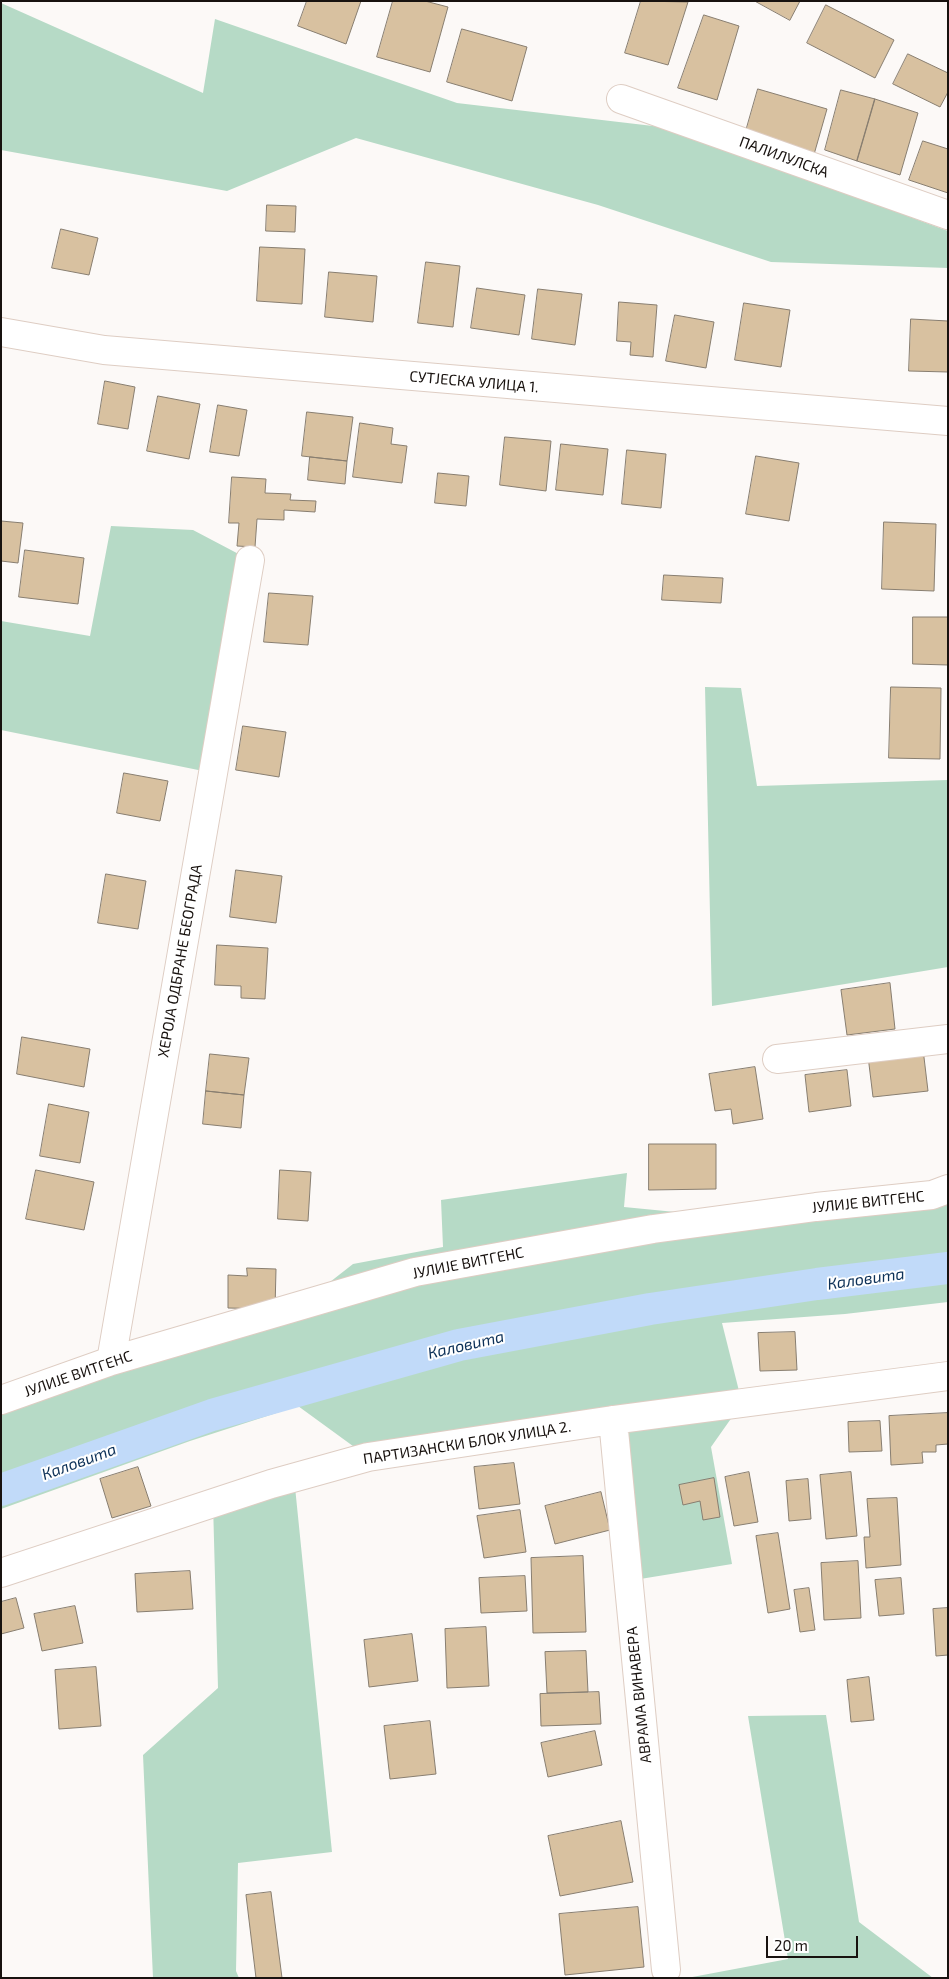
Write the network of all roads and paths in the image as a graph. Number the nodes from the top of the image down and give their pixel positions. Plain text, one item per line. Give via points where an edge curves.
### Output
1 (620, 99) dead end
2 (948, 215) edge
3 (1, 332) edge
4 (948, 421) edge
5 (250, 560) dead end
6 (948, 1039) edge
7 (777, 1059) dead end
8 (948, 1189) edge
9 (111, 1361) junction
10 (948, 1376) edge
11 (1, 1400) edge
12 (613, 1420) junction
13 (1, 1572) edge
14 (666, 1970) dead end

1 - 2 street, ПАЛИЛУЛСКА
3 - 4 street, СУТЈЕСКА УЛИЦА 1. via 104,350
5 - 9 street, ХЕРОЈА ОДБРАНЕ БЕОГРАДА
6 - 7 street
8 - 9 street, ЈУЛИЈЕ ВИТГЕНС via 932,1195 653,1229 415,1272
9 - 11 street, ЈУЛИЈЕ ВИТГЕНС
10 - 12 street, ПАРТИЗАНСКИ БЛОК УЛИЦА 2.
12 - 13 street, ПАРТИЗАНСКИ БЛОК УЛИЦА 2. via 368,1457 271,1484
12 - 14 street, АВРАМА ВИНАВЕРА

